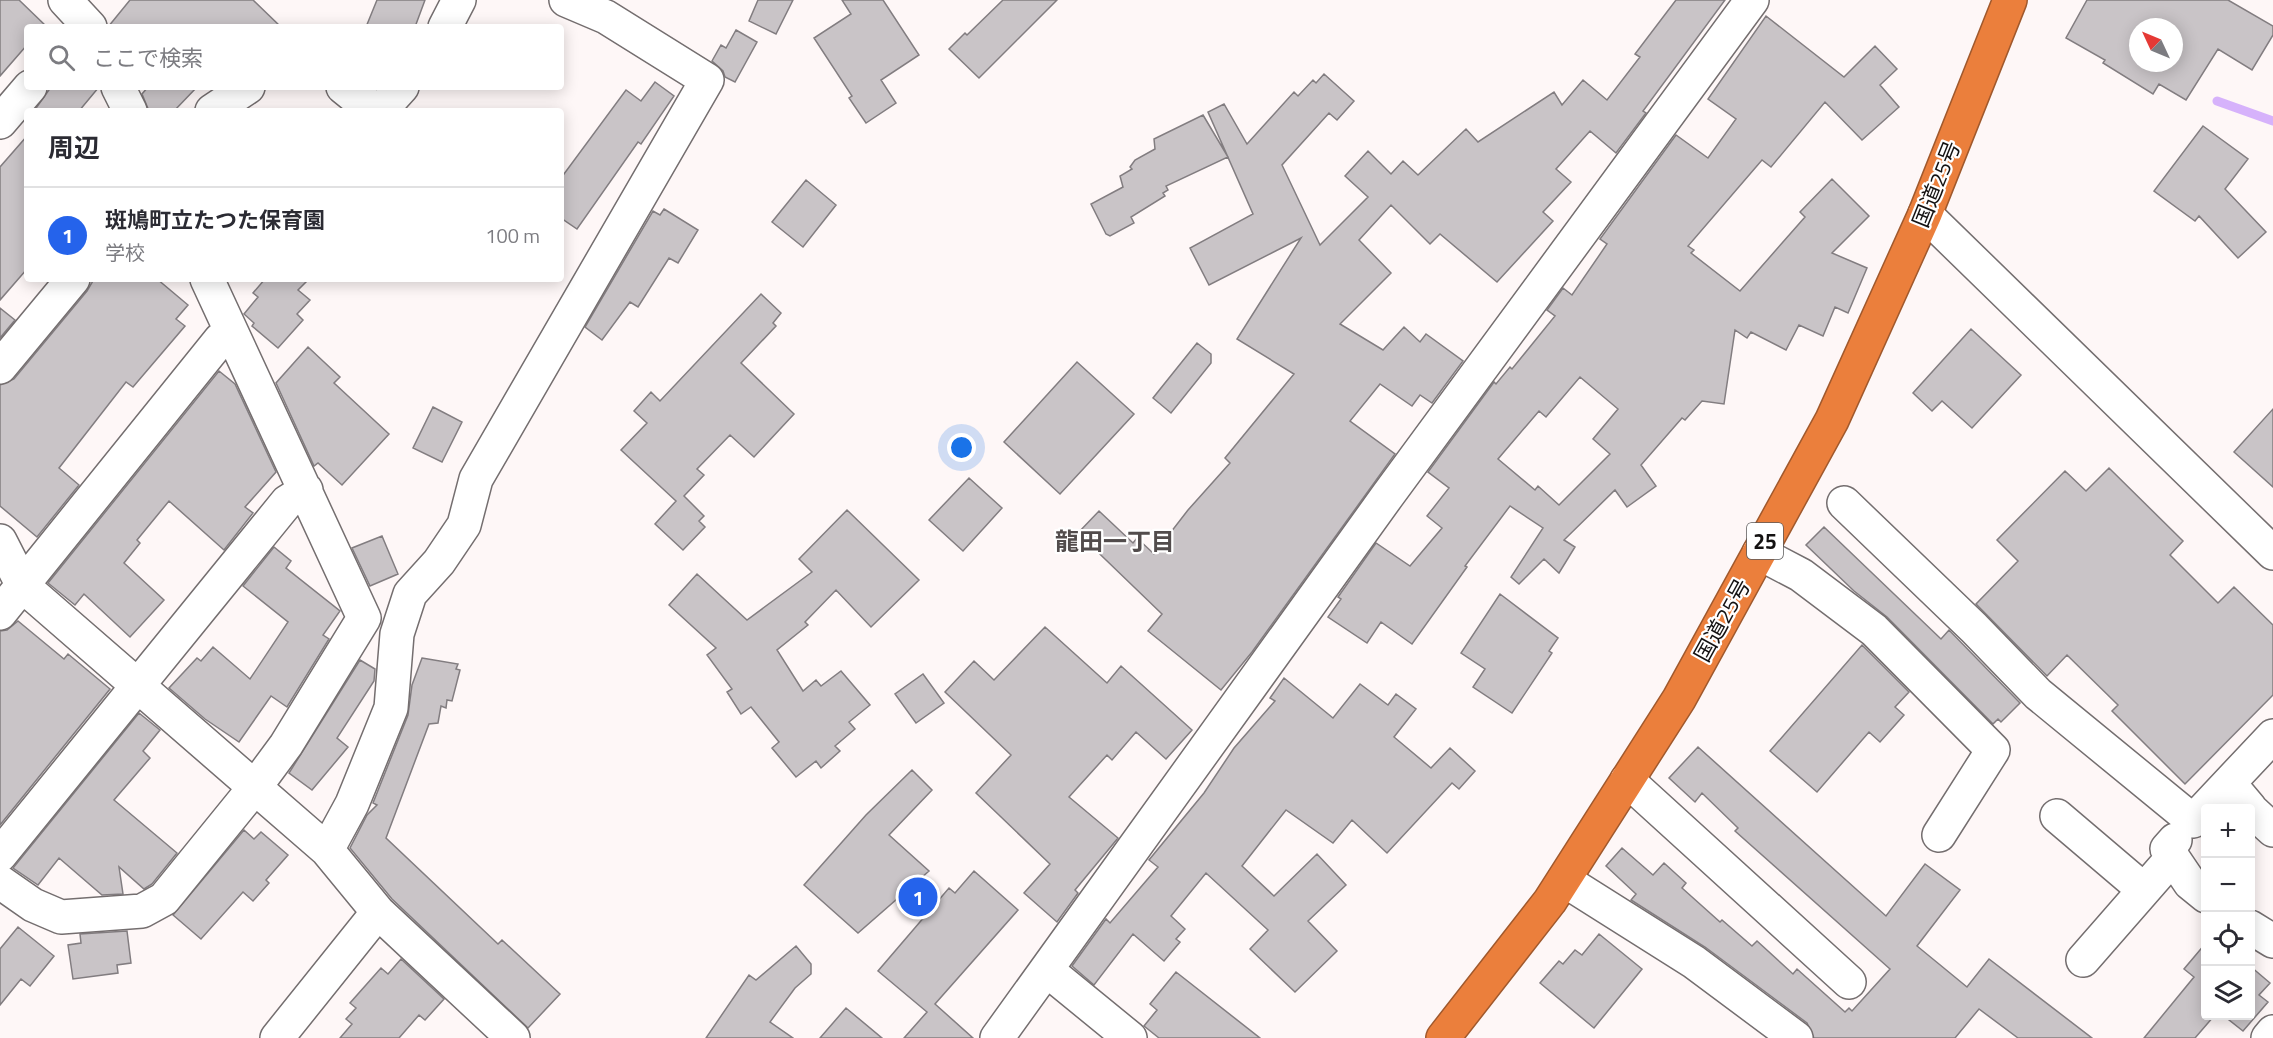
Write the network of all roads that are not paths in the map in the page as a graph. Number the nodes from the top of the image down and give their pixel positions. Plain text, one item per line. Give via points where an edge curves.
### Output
1 (459, 0) edge
2 (566, 0) edge
3 (1752, 0) edge
4 (2010, 0) edge
5 (447, 24) edge
6 (27, 90) edge
7 (120, 90) edge
8 (244, 90) edge
9 (347, 90) edge
10 (399, 90) edge
11 (128, 108) edge
12 (216, 108) edge
13 (378, 108) edge
14 (383, 108) edge
15 (0, 122) edge
16 (1924, 214) junction
17 (71, 282) edge
18 (208, 282) edge
19 (231, 331) junction
20 (0, 367) edge
21 (306, 490) junction
22 (1844, 503) dead end
23 (0, 542) edge
24 (1759, 553) junction
25 (2273, 553) edge
26 (23, 586) junction
27 (0, 613) edge
28 (139, 687) junction
29 (2273, 736) edge
30 (1627, 780) junction
31 (2229, 783) junction
32 (255, 787) junction
33 (2246, 804) edge
34 (2255, 814) edge
35 (2057, 816) dead end
36 (2193, 820) junction
37 (2273, 830) edge
38 (1939, 835) dead end
39 (327, 850) junction
40 (0, 855) edge
41 (2173, 857) junction
42 (1564, 880) junction
43 (0, 882) edge
44 (2144, 890) junction
45 (2201, 893) edge
46 (378, 912) junction
47 (2255, 930) edge
48 (2273, 941) edge
49 (2083, 960) dead end
50 (1047, 971) junction
51 (1849, 982) dead end
52 (2273, 1032) edge
53 (278, 1038) edge
54 (513, 1038) edge
55 (997, 1038) edge
56 (1130, 1038) edge
57 (1443, 1038) edge
58 (1796, 1038) edge
59 (2268, 1038) edge

1 - 5 street
2 - 39 street via 606,17 707,80 476,479 464,525 439,562 410,594 397,633 391,708 352,804
3 - 50 street via 1388,495
4 - 16 highway, 国道25号 / 25
6 - 15 street
7 - 11 street
8 - 12 street
9 - 13 street via 364,104
10 - 14 street
16 - 24 highway, 国道25号 / 25 via 1832,420
16 - 25 street
17 - 20 street
18 - 19 street
19 - 21 street
19 - 26 street
21 - 28 street via 287,502
21 - 32 street via 364,618
22 - 36 street via 2038,694
23 - 26 street
24 - 30 highway, 国道25号 / 25 via 1679,699
24 - 38 street via 1801,575 1874,630 1993,750
26 - 27 street
26 - 28 street
28 - 32 street
28 - 40 street
29 - 31 street
30 - 42 highway, 国道25号 / 25
30 - 51 street
31 - 33 street
31 - 36 street
32 - 39 street
32 - 43 street via 164,899 142,911 61,917
34 - 37 street
35 - 44 street
36 - 41 street via 2168,849
39 - 46 street
41 - 44 street
41 - 45 street
42 - 57 highway, 国道25号 / 25
42 - 58 street via 1694,962
44 - 49 street
46 - 53 street
46 - 54 street
47 - 48 street
50 - 55 street
50 - 56 street
52 - 59 street

